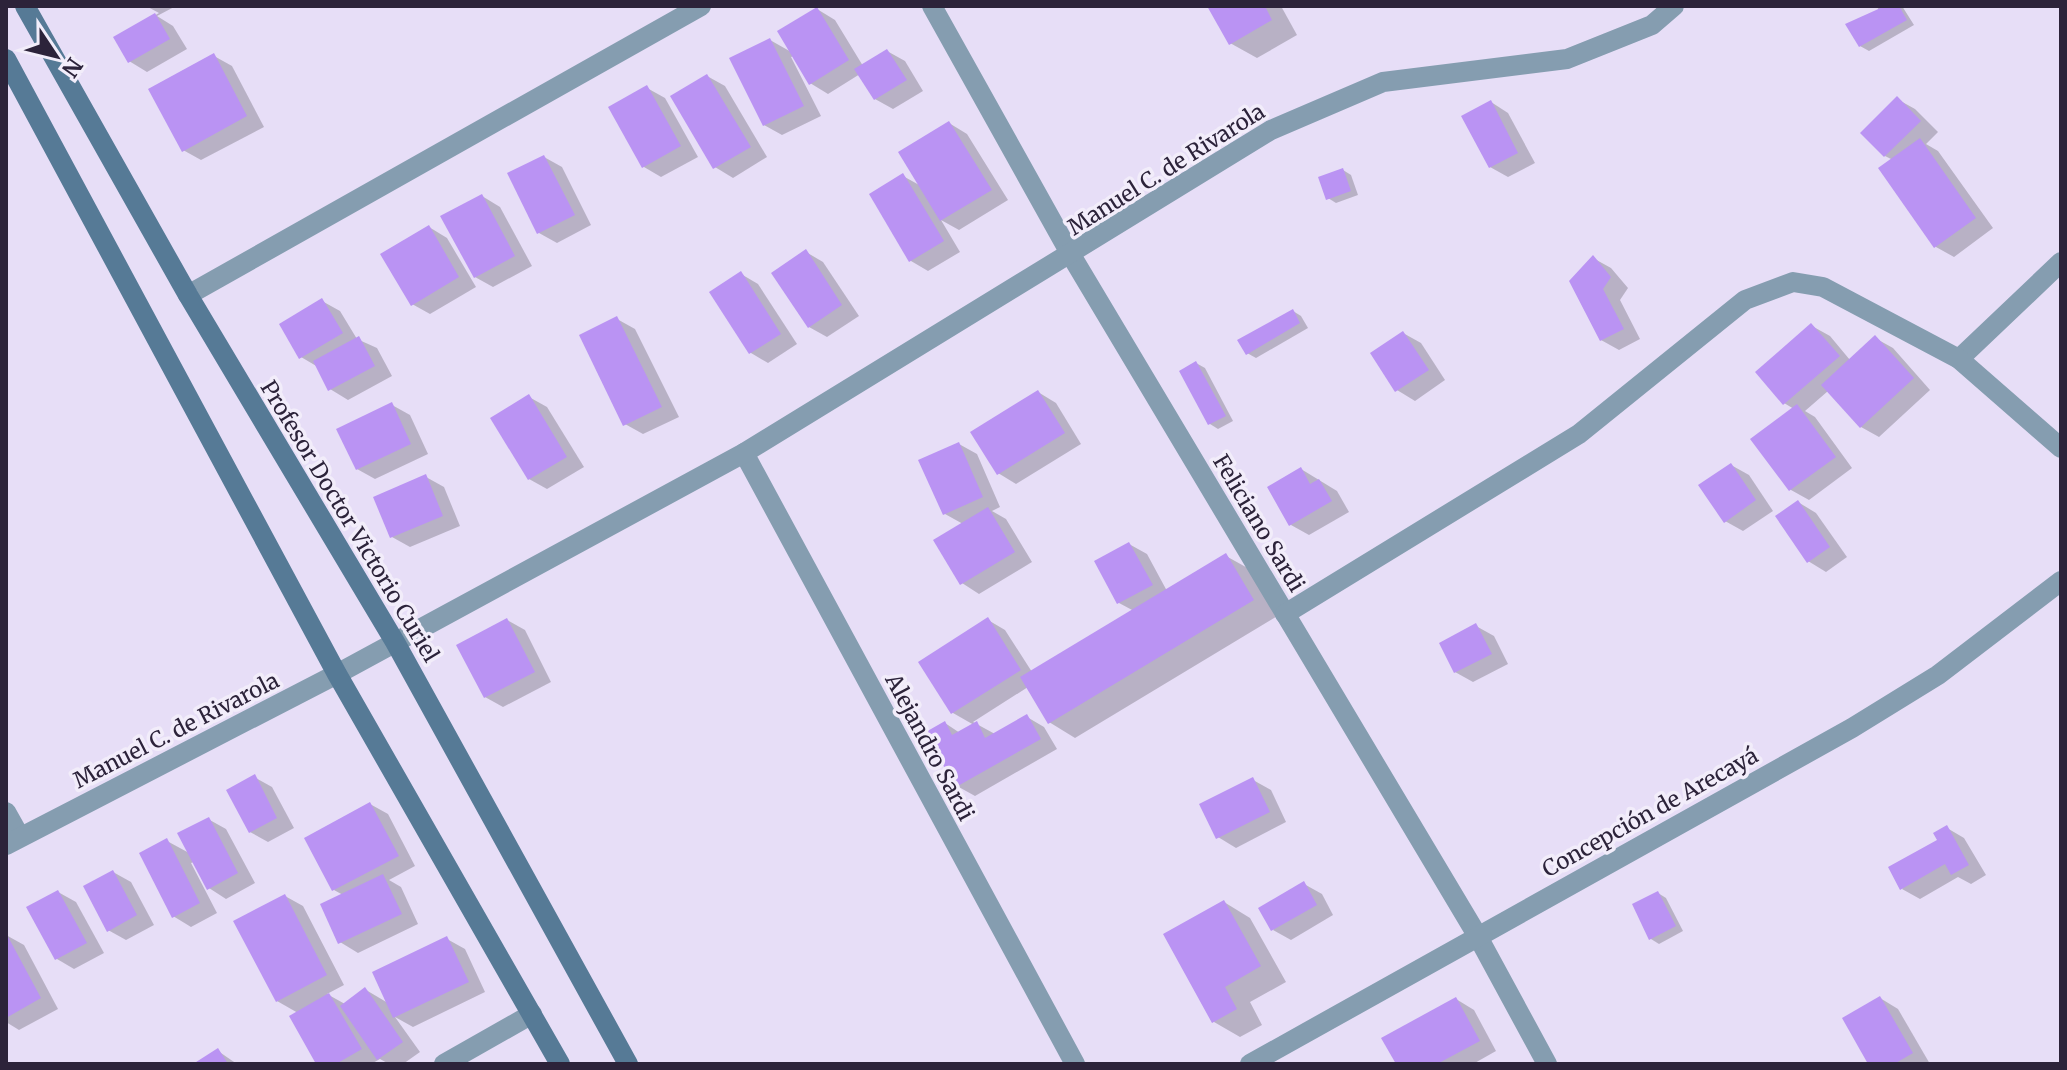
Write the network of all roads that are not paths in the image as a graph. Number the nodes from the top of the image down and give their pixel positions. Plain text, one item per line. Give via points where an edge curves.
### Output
1 (25, 6) edge
2 (701, 6) edge
3 (932, 6) edge
4 (1674, 6) edge
5 (6, 59) edge
6 (1071, 255) junction
7 (2061, 262) edge
8 (188, 295) junction
9 (1959, 359) junction
10 (2061, 448) edge
11 (744, 453) junction
12 (2061, 581) edge
13 (1285, 614) junction
14 (395, 642) junction
15 (337, 674) junction
16 (6, 812) edge
17 (13, 841) edge
18 (1477, 935) junction
19 (532, 1014) junction
20 (444, 1064) edge
21 (560, 1064) edge
22 (628, 1064) edge
23 (1075, 1064) edge
24 (1250, 1064) edge
25 (1547, 1064) edge

1 - 8 main road, Profesor Doctor Victorio Curiel
2 - 8 street
3 - 6 street, Feliciano Sardi
4 - 6 street, Manuel C. de Rivarola via 1652,25 1567,59 1383,82 1271,130
5 - 15 main road
6 - 11 street, Manuel C. de Rivarola
6 - 13 street, Feliciano Sardi
7 - 9 street
8 - 14 main road, Profesor Doctor Victorio Curiel
9 - 10 street
9 - 13 street via 1823,287 1793,282 1745,300 1579,434
11 - 14 street, Manuel C. de Rivarola
11 - 23 street, Alejandro Sardi
12 - 18 street, Concepción de Arecayá via 1938,675 1852,728
13 - 18 street, Feliciano Sardi
14 - 15 street, Manuel C. de Rivarola
14 - 22 main road, Profesor Doctor Victorio Curiel
15 - 17 street, Manuel C. de Rivarola
15 - 19 main road
16 - 17 street
18 - 24 street, Concepción de Arecayá
18 - 25 street, Feliciano Sardi
19 - 20 street
19 - 21 main road

